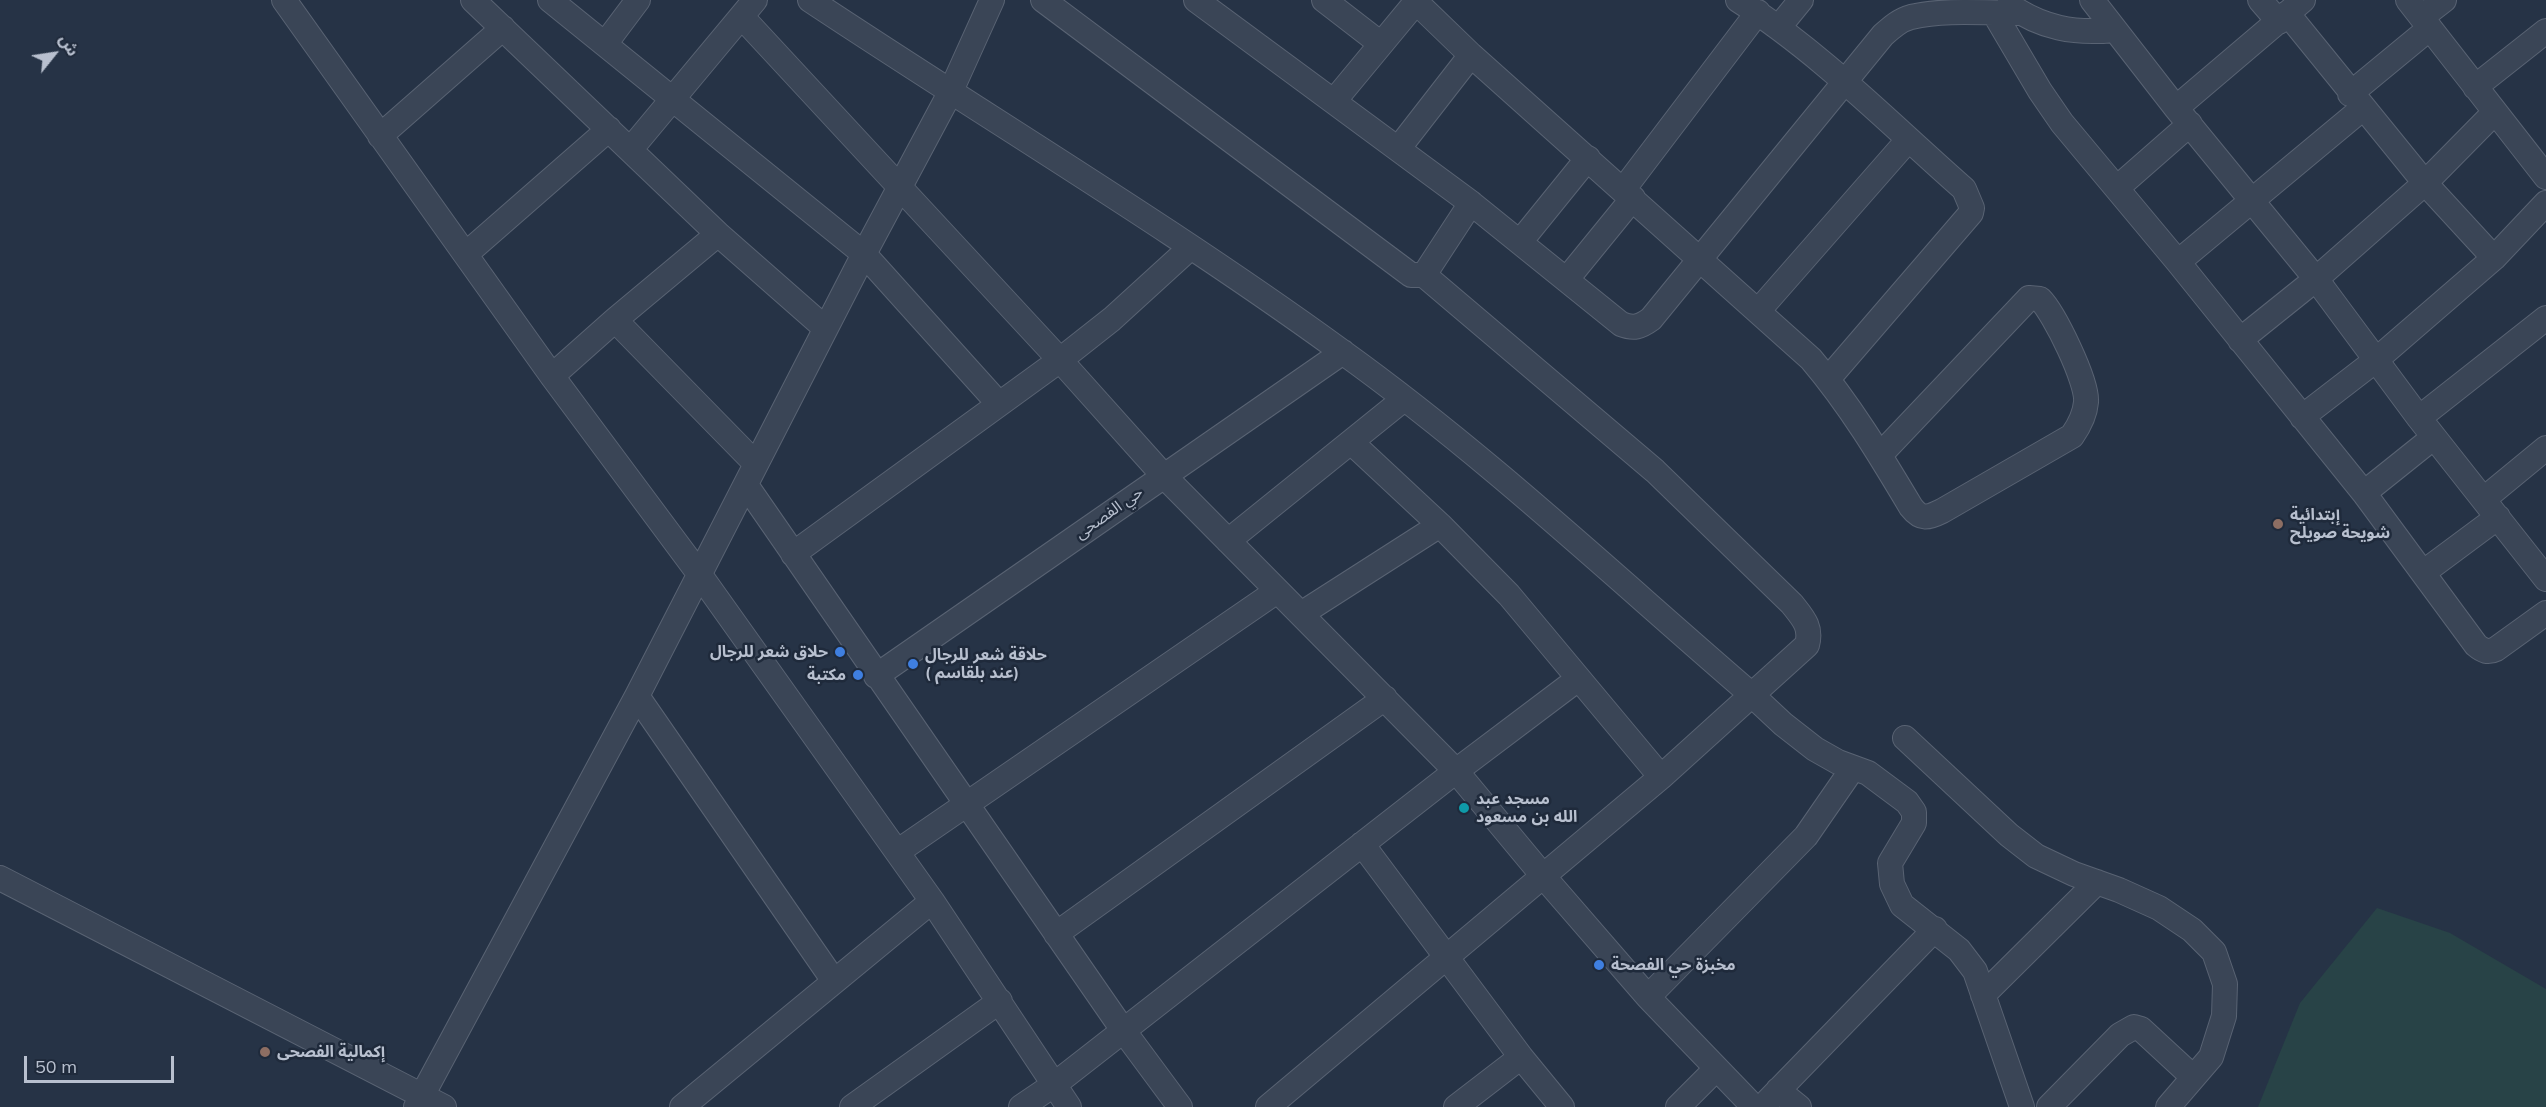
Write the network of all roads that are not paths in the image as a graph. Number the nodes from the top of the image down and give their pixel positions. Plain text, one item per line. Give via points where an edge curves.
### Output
1 (473, 0) edge
2 (550, 0) edge
3 (638, 0) edge
4 (810, 0) edge
5 (992, 0) edge
6 (1043, 0) edge
7 (1324, 0) edge
8 (1801, 0) edge
9 (2092, 0) edge
10 (2260, 0) edge
11 (2444, 0) edge
12 (1415, 1) edge
13 (1201, 2) edge
14 (295, 4) edge
15 (1748, 6) edge
16 (749, 9) edge
17 (2006, 9) edge
18 (2290, 11) edge
19 (2420, 15) edge
20 (1779, 27) junction
21 (503, 28) junction
22 (2114, 30) junction
23 (2546, 31) edge
24 (605, 44) junction
25 (1382, 44) junction
26 (1471, 55) junction
27 (1844, 82) junction
28 (2475, 87) junction
29 (950, 93) junction
30 (673, 98) junction
31 (1334, 101) junction
32 (2357, 101) junction
33 (2494, 113) junction
34 (2183, 116) junction
35 (609, 129) junction
36 (380, 136) junction
37 (1908, 140) junction
38 (1398, 149) junction
39 (630, 150) junction
40 (1588, 158) junction
41 (2541, 162) edge
42 (2425, 183) junction
43 (900, 188) junction
44 (2116, 188) junction
45 (1628, 194) junction
46 (2254, 201) junction
47 (1471, 203) junction
48 (2546, 203) edge
49 (718, 234) junction
50 (1520, 242) junction
51 (1191, 247) junction
52 (466, 254) junction
53 (864, 254) junction
54 (1700, 258) junction
55 (2494, 258) junction
56 (2178, 262) junction
57 (1424, 275) junction
58 (1568, 279) junction
59 (2316, 279) junction
60 (1759, 310) junction
61 (2546, 318) edge
62 (615, 320) junction
63 (825, 328) junction
64 (2240, 340) junction
65 (1343, 352) junction
66 (1060, 360) junction
67 (2376, 360) junction
68 (552, 376) junction
69 (1828, 379) junction
70 (1404, 399) junction
71 (999, 404) junction
72 (2302, 417) junction
73 (2419, 418) junction
74 (2434, 437) junction
75 (1351, 442) junction
76 (2546, 448) edge
77 (1880, 455) junction
78 (751, 474) junction
79 (1163, 475) junction
80 (2364, 493) junction
81 (2491, 508) junction
82 (1440, 525) junction
83 (1228, 541) junction
84 (793, 554) junction
85 (2424, 572) junction
86 (700, 575) junction
87 (2546, 579) edge
88 (1277, 591) junction
89 (2546, 613) edge
90 (1300, 614) junction
91 (876, 676) junction
92 (1578, 679) junction
93 (1752, 695) junction
94 (637, 696) junction
95 (1385, 698) junction
96 (1905, 738) dead end
97 (1853, 768) junction
98 (1456, 771) junction
99 (1661, 777) junction
100 (967, 805) junction
101 (1362, 844) junction
102 (897, 852) junction
103 (1544, 877) junction
104 (0, 878) edge
105 (2097, 882) junction
106 (932, 901) junction
107 (1935, 929) junction
108 (1056, 934) junction
109 (1446, 958) junction
110 (834, 981) junction
111 (1983, 995) junction
112 (1648, 997) junction
113 (1000, 1001) junction
114 (1123, 1030) junction
115 (1521, 1057) junction
116 (1716, 1070) junction
117 (2193, 1077) junction
118 (1054, 1084) junction
119 (1770, 1099) edge
120 (419, 1102) edge
121 (444, 1107) edge
122 (682, 1107) edge
123 (852, 1107) edge
124 (1021, 1107) edge
125 (1069, 1107) edge
126 (1180, 1107) edge
127 (1268, 1107) edge
128 (1456, 1107) edge
129 (1562, 1107) edge
130 (1678, 1107) edge
131 (1754, 1107) edge
132 (1799, 1107) edge
133 (2022, 1107) edge
134 (2049, 1107) edge
135 (2168, 1107) edge

1 - 21 street
2 - 24 street
3 - 24 street
4 - 29 street
5 - 29 street
6 - 57 street via 1404,272
7 - 25 street
8 - 20 street
9 - 22 street
10 - 18 street
11 - 19 street
12 - 25 street
12 - 26 street
13 - 31 street
14 - 36 street
15 - 20 street
15 - 45 street
16 - 30 street
16 - 43 street
17 - 22 street via 2061,30
17 - 27 street via 1911,17 1897,23 1883,34
17 - 44 street via 2040,91
18 - 32 street
18 - 34 street
19 - 28 street
19 - 32 street
20 - 27 street
21 - 35 street
21 - 36 street
22 - 34 street
23 - 28 street
24 - 30 street
25 - 31 street
26 - 38 street
26 - 40 street
27 - 37 street
27 - 54 street
28 - 33 street
29 - 43 street
29 - 51 street
30 - 39 street
30 - 53 street
31 - 38 street
32 - 42 street
32 - 46 street
33 - 41 street
33 - 42 street
34 - 44 street
34 - 46 street
35 - 39 street
35 - 52 street
36 - 52 street
37 - 60 street
37 - 69 street via 1964,189 1971,213
38 - 47 street
39 - 49 street
40 - 45 street
40 - 50 street
42 - 55 street
42 - 59 street
43 - 53 street
43 - 66 street
44 - 56 street
45 - 54 street
45 - 58 street
46 - 56 street
46 - 59 street
47 - 50 street
47 - 57 street
48 - 55 street
49 - 62 street
49 - 63 street
50 - 58 street
51 - 65 street
51 - 66 street
52 - 68 street
53 - 63 street
53 - 71 street
54 - 58 street via 1651,319 1640,327 1621,324
54 - 60 street
55 - 67 street
56 - 64 street
57 - 93 street via 1655,471 1802,616 1810,635 1807,645
59 - 64 street
59 - 67 street
60 - 69 street
61 - 73 street
62 - 68 street
62 - 78 street
63 - 78 street
64 - 72 street
65 - 70 street
65 - 79 street, حي الفصحى
66 - 71 street
66 - 79 street
67 - 72 street
67 - 73 street
68 - 86 street
69 - 77 street
70 - 75 street
70 - 93 street
71 - 84 street
72 - 80 street
73 - 74 street
74 - 80 street
74 - 81 street
75 - 82 street
75 - 83 street
76 - 81 street
77 - 77 street via 1911,507 1923,517 1942,512 2072,436 2084,413 2086,390 2047,305 2040,298 2029,298
78 - 84 street
78 - 86 street
79 - 83 street
79 - 91 street, حي الفصحى
80 - 85 street
81 - 85 street
81 - 87 street
82 - 90 street
82 - 92 street via 1509,595
83 - 88 street
84 - 91 street
85 - 89 street via 2482,651 2496,649
86 - 94 street
86 - 102 street
88 - 90 street
88 - 100 street
90 - 95 street
91 - 100 street
92 - 98 street
92 - 99 street
93 - 97 street via 1815,749
93 - 99 street
94 - 110 street
94 - 120 street
95 - 98 street
95 - 108 street
96 - 105 street via 2036,856
97 - 107 street via 1868,773 1907,802 1914,812 1914,823 1890,863 1892,884 1902,905
97 - 112 street via 1806,836
98 - 101 street
98 - 103 street
99 - 103 street
100 - 102 street
100 - 108 street
101 - 109 street
101 - 114 street
102 - 106 street
103 - 109 street
103 - 112 street
104 - 120 street
105 - 111 street
105 - 117 street via 2159,908 2192,930 2214,952 2225,984 2224,1016 2211,1057
106 - 110 street
106 - 113 street
107 - 111 street via 1975,971
107 - 119 street
108 - 114 street
109 - 115 street
109 - 127 street
110 - 122 street
111 - 133 street
112 - 116 street
113 - 118 street
113 - 123 street
114 - 118 street
114 - 126 street
115 - 128 street
115 - 129 street
116 - 130 street
116 - 131 street
117 - 134 street via 2134,1027 2120,1035
117 - 135 street
118 - 124 street
118 - 125 street
119 - 132 street
120 - 121 street

